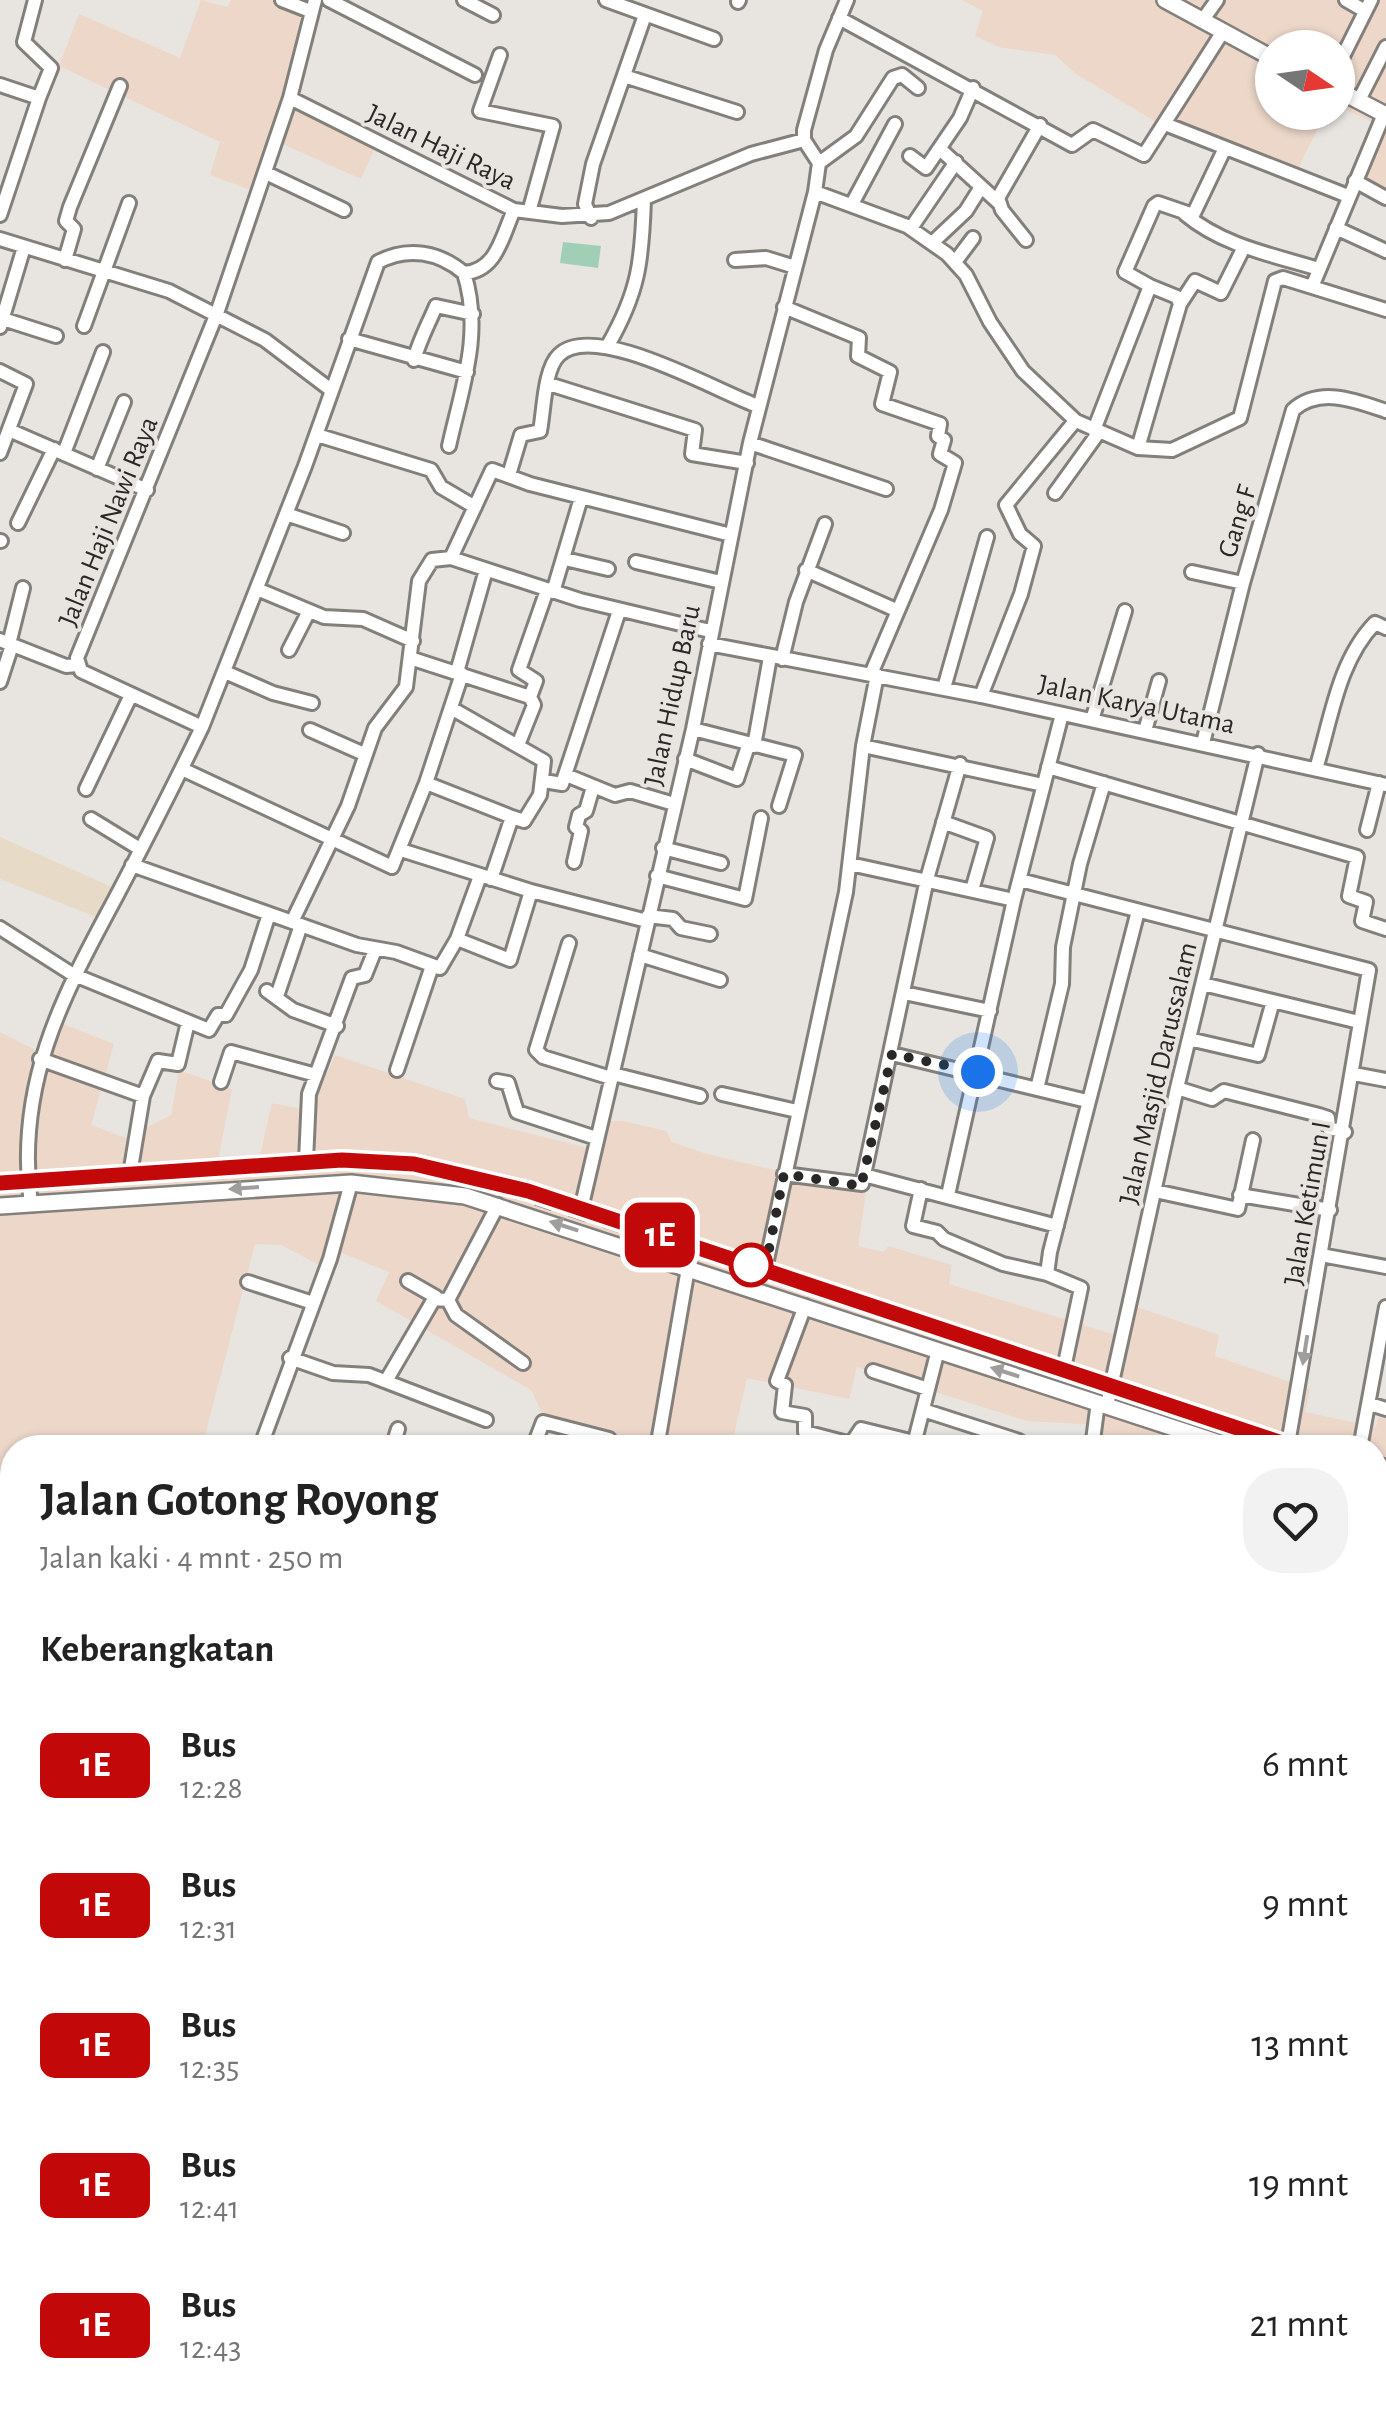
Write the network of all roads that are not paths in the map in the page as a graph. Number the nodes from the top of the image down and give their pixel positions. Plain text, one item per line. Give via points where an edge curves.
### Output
1 (35, 0) edge
2 (282, 0) edge
3 (329, 0) edge
4 (464, 0) edge
5 (606, 0) edge
6 (847, 0) edge
7 (1165, 0) edge
8 (1217, 0) edge
9 (1346, 0) edge
10 (312, 6) edge
11 (1368, 6) edge
12 (493, 15) dead end
13 (645, 15) junction
14 (839, 18) junction
15 (1202, 21) junction
16 (1355, 32) edge
17 (1222, 33) junction
18 (714, 39) dead end
19 (1386, 46) edge
20 (1255, 50) edge
21 (500, 54) dead end
22 (475, 74) dead end
23 (624, 76) junction
24 (120, 86) dead end
25 (918, 88) dead end
26 (973, 88) junction
27 (2, 91) edge
28 (39, 98) junction
29 (290, 98) junction
30 (1355, 98) edge
31 (1358, 100) junction
32 (737, 112) dead end
33 (1385, 114) edge
34 (895, 124) dead end
35 (1165, 124) junction
36 (1040, 125) junction
37 (804, 140) junction
38 (941, 150) junction
39 (1224, 150) junction
40 (910, 156) dead end
41 (956, 162) junction
42 (819, 163) junction
43 (266, 174) junction
44 (1355, 181) junction
45 (981, 187) junction
46 (815, 192) junction
47 (1348, 196) junction
48 (1386, 198) edge
49 (644, 199) junction
50 (998, 202) junction
51 (130, 203) dead end
52 (852, 204) junction
53 (344, 210) dead end
54 (522, 211) junction
55 (1185, 214) junction
56 (0, 215) edge
57 (591, 218) junction
58 (911, 228) junction
59 (1336, 228) junction
60 (973, 238) dead end
61 (0, 239) edge
62 (1026, 240) dead end
63 (932, 243) junction
64 (24, 247) junction
65 (1244, 247) junction
66 (1386, 251) edge
67 (65, 260) junction
68 (735, 260) dead end
69 (955, 262) junction
70 (794, 267) junction
71 (1319, 269) junction
72 (104, 271) junction
73 (464, 273) junction
74 (1150, 286) junction
75 (1312, 287) junction
76 (1180, 304) junction
77 (784, 306) junction
78 (1386, 310) edge
79 (217, 314) junction
80 (472, 314) junction
81 (1, 323) edge
82 (84, 326) dead end
83 (56, 336) dead end
84 (348, 339) junction
85 (607, 347) junction
86 (103, 352) dead end
87 (414, 360) junction
88 (0, 371) edge
89 (467, 372) junction
90 (549, 384) junction
91 (331, 390) junction
92 (124, 402) dead end
93 (758, 406) junction
94 (1386, 411) edge
95 (1075, 420) junction
96 (9, 430) junction
97 (1096, 431) junction
98 (317, 435) junction
99 (750, 443) junction
100 (449, 446) dead end
101 (1138, 448) junction
102 (59, 451) junction
103 (0, 453) edge
104 (747, 463) junction
105 (97, 468) junction
106 (509, 475) junction
107 (886, 489) dead end
108 (148, 490) junction
109 (1056, 493) dead end
110 (581, 498) junction
111 (475, 507) junction
112 (286, 514) junction
113 (18, 523) dead end
114 (826, 524) dead end
115 (343, 533) dead end
116 (731, 535) junction
117 (987, 537) dead end
118 (446, 558) junction
119 (565, 559) junction
120 (636, 562) dead end
121 (608, 569) dead end
122 (486, 570) junction
123 (806, 570) junction
124 (1192, 572) dead end
125 (720, 582) junction
126 (1243, 582) junction
127 (23, 588) dead end
128 (257, 589) junction
129 (550, 591) junction
130 (896, 610) junction
131 (619, 611) junction
132 (1125, 611) dead end
133 (308, 612) junction
134 (1380, 625) edge
135 (709, 638) junction
136 (413, 642) junction
137 (7, 643) edge
138 (289, 650) dead end
139 (412, 658) junction
140 (776, 658) junction
141 (76, 665) junction
142 (225, 672) junction
143 (460, 673) junction
144 (874, 674) junction
145 (1158, 681) dead end
146 (0, 682) edge
147 (944, 688) junction
148 (131, 695) junction
149 (981, 696) junction
150 (530, 697) junction
151 (312, 703) dead end
152 (451, 708) junction
153 (1062, 714) junction
154 (1092, 720) junction
155 (202, 726) junction
156 (692, 728) junction
157 (310, 730) dead end
158 (1145, 731) junction
159 (1203, 743) junction
160 (518, 744) junction
161 (751, 746) junction
162 (863, 746) junction
163 (364, 754) junction
164 (1258, 754) junction
165 (685, 759) junction
166 (960, 764) junction
167 (1048, 767) junction
168 (1316, 768) junction
169 (182, 769) junction
170 (566, 775) junction
171 (544, 781) junction
172 (426, 783) junction
173 (1104, 783) junction
174 (1382, 784) edge
175 (1043, 785) junction
176 (593, 786) junction
177 (86, 789) dead end
178 (674, 804) junction
179 (780, 806) dead end
180 (512, 818) junction
181 (761, 818) dead end
182 (91, 820) dead end
183 (943, 822) junction
184 (1242, 822) junction
185 (1367, 830) dead end
186 (330, 842) junction
187 (664, 848) junction
188 (140, 850) junction
189 (401, 850) junction
190 (574, 862) dead end
191 (721, 863) dead end
192 (850, 864) junction
193 (132, 865) junction
194 (657, 876) junction
195 (486, 878) junction
196 (928, 880) junction
197 (1020, 880) junction
198 (100, 888) dead end
199 (972, 890) junction
200 (531, 892) junction
201 (1074, 894) junction
202 (116, 896) junction
203 (1014, 900) junction
204 (1138, 911) junction
205 (268, 914) junction
206 (648, 918) junction
207 (297, 924) junction
208 (0, 928) edge
209 (1217, 928) junction
210 (1386, 929) edge
211 (710, 934) dead end
212 (457, 939) junction
213 (569, 943) dead end
214 (375, 950) junction
215 (640, 955) junction
216 (432, 966) junction
217 (72, 974) junction
218 (720, 980) dead end
219 (1203, 984) junction
220 (904, 993) junction
221 (1273, 1002) junction
222 (990, 1010) junction
223 (188, 1022) junction
224 (1359, 1022) junction
225 (337, 1026) junction
226 (1189, 1039) junction
227 (892, 1054) junction
228 (40, 1059) junction
229 (398, 1070) dead end
230 (978, 1072) junction
231 (613, 1073) junction
232 (1354, 1074) junction
233 (316, 1075) junction
234 (1386, 1080) edge
235 (498, 1081) dead end
236 (221, 1082) dead end
237 (1177, 1088) junction
238 (1037, 1089) junction
239 (702, 1092) dead end
240 (722, 1094) dead end
241 (143, 1096) junction
242 (1086, 1101) junction
243 (797, 1111) junction
244 (1345, 1132) junction
245 (596, 1138) junction
246 (1253, 1140) dead end
247 (306, 1161) junction
248 (130, 1174) junction
249 (784, 1174) junction
250 (864, 1175) junction
251 (28, 1182) junction
252 (0, 1183) edge
253 (351, 1183) junction
254 (921, 1189) junction
255 (1155, 1191) junction
256 (948, 1195) junction
257 (1240, 1195) junction
258 (30, 1204) junction
259 (498, 1205) junction
260 (0, 1206) edge
261 (582, 1209) junction
262 (1330, 1210) junction
263 (1057, 1226) junction
264 (692, 1245) junction
265 (1321, 1255) junction
266 (688, 1266) junction
267 (1386, 1267) edge
268 (765, 1269) junction
269 (1047, 1274) junction
270 (408, 1281) dead end
271 (248, 1282) dead end
272 (442, 1299) junction
273 (310, 1302) junction
274 (804, 1306) junction
275 (1386, 1307) edge
276 (1384, 1327) edge
277 (938, 1350) junction
278 (290, 1358) junction
279 (523, 1363) dead end
280 (1064, 1368) junction
281 (874, 1372) dead end
282 (386, 1381) junction
283 (1112, 1384) junction
284 (928, 1389) junction
285 (1102, 1403) junction
286 (1370, 1404) junction
287 (1386, 1409) edge
288 (923, 1410) junction
289 (486, 1420) dead end
290 (398, 1429) dead end
291 (267, 1435) edge
292 (396, 1435) edge
293 (538, 1435) edge
294 (593, 1435) edge
295 (659, 1435) edge
296 (816, 1435) edge
297 (856, 1435) edge
298 (880, 1435) edge
299 (917, 1435) edge
300 (1000, 1435) edge
301 (1095, 1435) edge
302 (1197, 1435) edge
303 (1260, 1435) edge
304 (1294, 1435) edge
305 (1363, 1435) edge

1 - 28 street via 24,42 51,68
2 - 10 street
3 - 22 street
4 - 12 street
5 - 13 street
6 - 14 street
7 - 15 main road
8 - 15 street
9 - 11 street
10 - 29 street, Jalan Haji Nawi Raya
11 - 16 street
13 - 18 street
13 - 23 street
14 - 26 street
14 - 37 street
15 - 17 main road
17 - 20 main road
17 - 35 street
19 - 31 street
21 - 54 street via 480,111 552,125
23 - 32 street
23 - 57 street via 588,186
24 - 67 street via 70,208 66,221 74,229
25 - 42 street via 902,75 892,78 856,136
26 - 36 street
26 - 38 street
27 - 28 street
28 - 56 street
29 - 43 street, Jalan Haji Nawi Raya
29 - 54 street, Jalan Haji Raya
30 - 31 main road
31 - 33 main road
33 - 44 street
34 - 52 street
35 - 36 street via 1144,155 1093,130 1072,145
35 - 39 street
36 - 50 street
37 - 42 street
37 - 49 street, Jalan Haji Raya via 751,154
38 - 40 street via 926,168
38 - 41 street
39 - 47 street
39 - 55 street via 1200,206
41 - 45 street
41 - 58 street
42 - 46 street, Jalan Hidup Baru
43 - 53 street
43 - 79 street, Jalan Haji Nawi Raya
44 - 47 street
44 - 48 street
45 - 50 street
45 - 63 street via 966,212
46 - 52 street
46 - 70 street, Jalan Hidup Baru
47 - 59 street
49 - 57 street, Jalan Haji Raya
49 - 85 street via 638,283
50 - 62 street
51 - 72 street
52 - 58 street
54 - 57 street, Jalan Haji Raya
54 - 73 street via 487,266
55 - 65 street
55 - 74 street via 1154,206 1125,272
58 - 63 street
59 - 66 street
59 - 71 street
60 - 69 street
61 - 64 street
63 - 69 street
64 - 67 street
64 - 81 street
65 - 71 street
65 - 76 street via 1221,293 1195,282
67 - 72 street
68 - 70 street via 766,258
69 - 95 street via 1024,371
70 - 77 street, Jalan Hidup Baru
71 - 75 street
72 - 79 street via 168,290
72 - 82 street
73 - 80 street
73 - 84 street via 425,252 382,260
74 - 76 street
74 - 97 street
75 - 78 street
75 - 101 street via 1276,281 1245,408 1235,424 1172,450
76 - 101 street
77 - 93 street, Jalan Hidup Baru
77 - 130 street via 858,338 858,356 890,372 882,404 940,424 940,454 956,464
79 - 91 street via 266,340
79 - 108 street, Jalan Haji Nawi Raya
80 - 87 street via 436,306
80 - 89 street
81 - 83 street
84 - 87 street
84 - 91 street
85 - 90 street via 568,349 555,361
85 - 93 street
86 - 102 street
87 - 89 street
88 - 96 street via 25,381
89 - 100 street
90 - 104 street via 695,430 690,452
90 - 106 street via 540,431 522,434
91 - 98 street
92 - 105 street
93 - 99 street, Jalan Hidup Baru
94 - 126 street, Gang F via 1335,397 1294,410
95 - 97 street
95 - 149 street via 1006,505 1033,545
96 - 102 street
96 - 103 street
97 - 101 street
97 - 109 street
98 - 111 street via 431,470 441,487
98 - 112 street
99 - 104 street, Jalan Hidup Baru
99 - 107 street
102 - 105 street
102 - 113 street
104 - 116 street, Jalan Hidup Baru
105 - 108 street
106 - 110 street
106 - 111 street via 492,470
108 - 141 street, Jalan Haji Nawi Raya
110 - 116 street
110 - 119 street
111 - 118 street
112 - 115 street
112 - 128 street
114 - 123 street
116 - 125 street, Jalan Hidup Baru
117 - 147 street
118 - 122 street, Jalan Karya Utama
118 - 136 street via 432,560 422,572
119 - 121 street
119 - 129 street
120 - 125 street
122 - 129 street, Jalan Karya Utama
122 - 143 street
123 - 130 street
123 - 140 street
124 - 126 street
125 - 135 street, Jalan Hidup Baru
126 - 159 street, Gang F
127 - 137 street
128 - 133 street
128 - 142 street
129 - 131 street, Jalan Karya Utama
129 - 150 street via 519,670 536,681
130 - 144 street
131 - 135 street, Jalan Karya Utama
131 - 170 street
132 - 154 street
133 - 136 street via 363,619
133 - 138 street
134 - 168 street via 1362,636 1339,684
135 - 140 street, Jalan Karya Utama
135 - 156 street, Jalan Hidup Baru
136 - 139 street
137 - 141 street
137 - 146 street
139 - 143 street
139 - 163 street via 406,687
140 - 144 street, Jalan Karya Utama
140 - 161 street
141 - 148 street, Jalan Haji Nawi Raya
142 - 151 street
142 - 155 street
143 - 150 street
143 - 152 street
144 - 147 street, Jalan Karya Utama
144 - 162 street
145 - 158 street
147 - 149 street, Jalan Karya Utama
148 - 155 street, Jalan Haji Nawi Raya
148 - 177 street
149 - 153 street, Jalan Karya Utama
150 - 160 street via 534,705
152 - 160 street
152 - 172 street
153 - 154 street, Jalan Karya Utama
153 - 167 street
154 - 158 street, Jalan Karya Utama
155 - 169 street
156 - 161 street
156 - 165 street, Jalan Hidup Baru
157 - 163 street
158 - 159 street, Jalan Karya Utama
159 - 164 street, Jalan Karya Utama
160 - 171 street via 544,761
161 - 165 street via 737,779
161 - 179 street via 796,755
162 - 166 street
162 - 192 street
163 - 186 street
164 - 168 street, Jalan Karya Utama
164 - 184 street, Jalan Masjid Darussalam
165 - 178 street, Jalan Hidup Baru
166 - 175 street
166 - 183 street
167 - 173 street
167 - 175 street
168 - 174 street, Jalan Karya Utama
169 - 186 street
169 - 188 street
170 - 171 street via 561,786
170 - 176 street
171 - 180 street via 526,819
172 - 180 street
172 - 189 street
173 - 184 street
173 - 201 street
174 - 185 street
175 - 197 street
176 - 178 street
176 - 190 street via 576,826 581,832
178 - 187 street, Jalan Hidup Baru
180 - 195 street
181 - 194 street via 745,899
182 - 188 street
183 - 196 street
183 - 199 street via 987,838
184 - 209 street, Jalan Masjid Darussalam
184 - 210 street via 1358,858 1348,896 1366,902 1362,920
186 - 189 street via 392,867
186 - 207 street
187 - 191 street
187 - 194 street, Jalan Hidup Baru
188 - 193 street
189 - 195 street
192 - 196 street
192 - 243 street
193 - 202 street
193 - 205 street
194 - 206 street, Jalan Hidup Baru
195 - 200 street
195 - 212 street
196 - 199 street
196 - 220 street
197 - 201 street
197 - 203 street
198 - 202 street
199 - 203 street
200 - 206 street
200 - 212 street via 510,960
201 - 204 street
201 - 238 street
202 - 217 street
203 - 222 street
204 - 209 street
204 - 242 street
205 - 207 street
205 - 223 street via 251,970 226,1015 218,1014 210,1030
206 - 211 street via 672,919 681,928
206 - 215 street, Jalan Hidup Baru
207 - 214 street
207 - 225 street via 272,993 293,1010
208 - 217 street
209 - 219 street, Jalan Masjid Darussalam
209 - 224 street, Jalan Ketimun I via 1369,970
212 - 216 street via 445,965
213 - 231 street via 536,1050
214 - 216 street
214 - 225 street via 365,976 352,978
215 - 218 street
215 - 231 street, Jalan Hidup Baru
216 - 229 street
217 - 223 street
217 - 228 street
219 - 221 street
219 - 226 street, Jalan Masjid Darussalam
220 - 222 street
220 - 227 street
221 - 224 street
221 - 226 street via 1258,1055
222 - 230 street
223 - 241 street via 178,1064 158,1061
224 - 232 street, Jalan Ketimun I
225 - 233 street
226 - 237 street, Jalan Masjid Darussalam
227 - 230 street
227 - 250 street
228 - 241 street
228 - 251 street via 29,1110
230 - 238 street
230 - 256 street
231 - 239 street
231 - 245 street, Jalan Hidup Baru
232 - 234 street
232 - 244 street, Jalan Ketimun I
233 - 236 street via 231,1052
233 - 247 street via 306,1110
235 - 245 street via 508,1084 517,1112
237 - 244 street via 1212,1099 1224,1091 1319,1115 1328,1118 1329,1128
237 - 255 street, Jalan Masjid Darussalam
238 - 242 street
240 - 243 street
241 - 248 street
242 - 263 street
243 - 249 street
244 - 262 street, Jalan Ketimun I
245 - 261 street, Jalan Hidup Baru
246 - 257 street
247 - 248 main road
247 - 261 main road via 432,1167
248 - 251 main road
249 - 250 street via 858,1186
249 - 268 street
250 - 254 street
251 - 252 main road
251 - 258 street
253 -> 258 main road
253 - 259 main road
253 - 273 street
254 - 256 street
254 - 269 street via 913,1226 1003,1264
255 - 257 street via 1234,1210
255 - 283 street, Jalan Masjid Darussalam
256 - 263 street
257 - 262 street
258 - 260 main road
266 -> 259 main road
259 - 272 street
261 - 264 main road
262 - 265 street, Jalan Ketimun I
263 - 269 street
264 - 266 street
264 - 268 main road
265 - 267 street
265 -> 304 street, Jalan Ketimun I
266 - 274 main road
266 - 295 street
268 - 280 main road
269 - 280 street via 1081,1288
270 - 272 street
271 - 273 street
272 - 279 street
272 - 282 street
273 - 278 street
274 - 277 main road
274 - 296 street via 777,1381 785,1385 782,1412 805,1416 805,1432
275 - 276 street
276 - 286 street
277 - 284 street
285 -> 277 main road
278 - 282 street
278 - 291 street
280 - 283 main road
281 - 284 street
282 - 289 street
283 - 285 street, Jalan Masjid Darussalam
283 - 303 main road
284 - 288 street
285 - 301 street, Jalan Masjid Darussalam
285 - 302 main road
286 - 287 street
286 - 305 street
288 - 299 street
288 - 300 street
290 - 292 street
293 - 294 street via 543,1422
297 - 298 street via 860,1429

